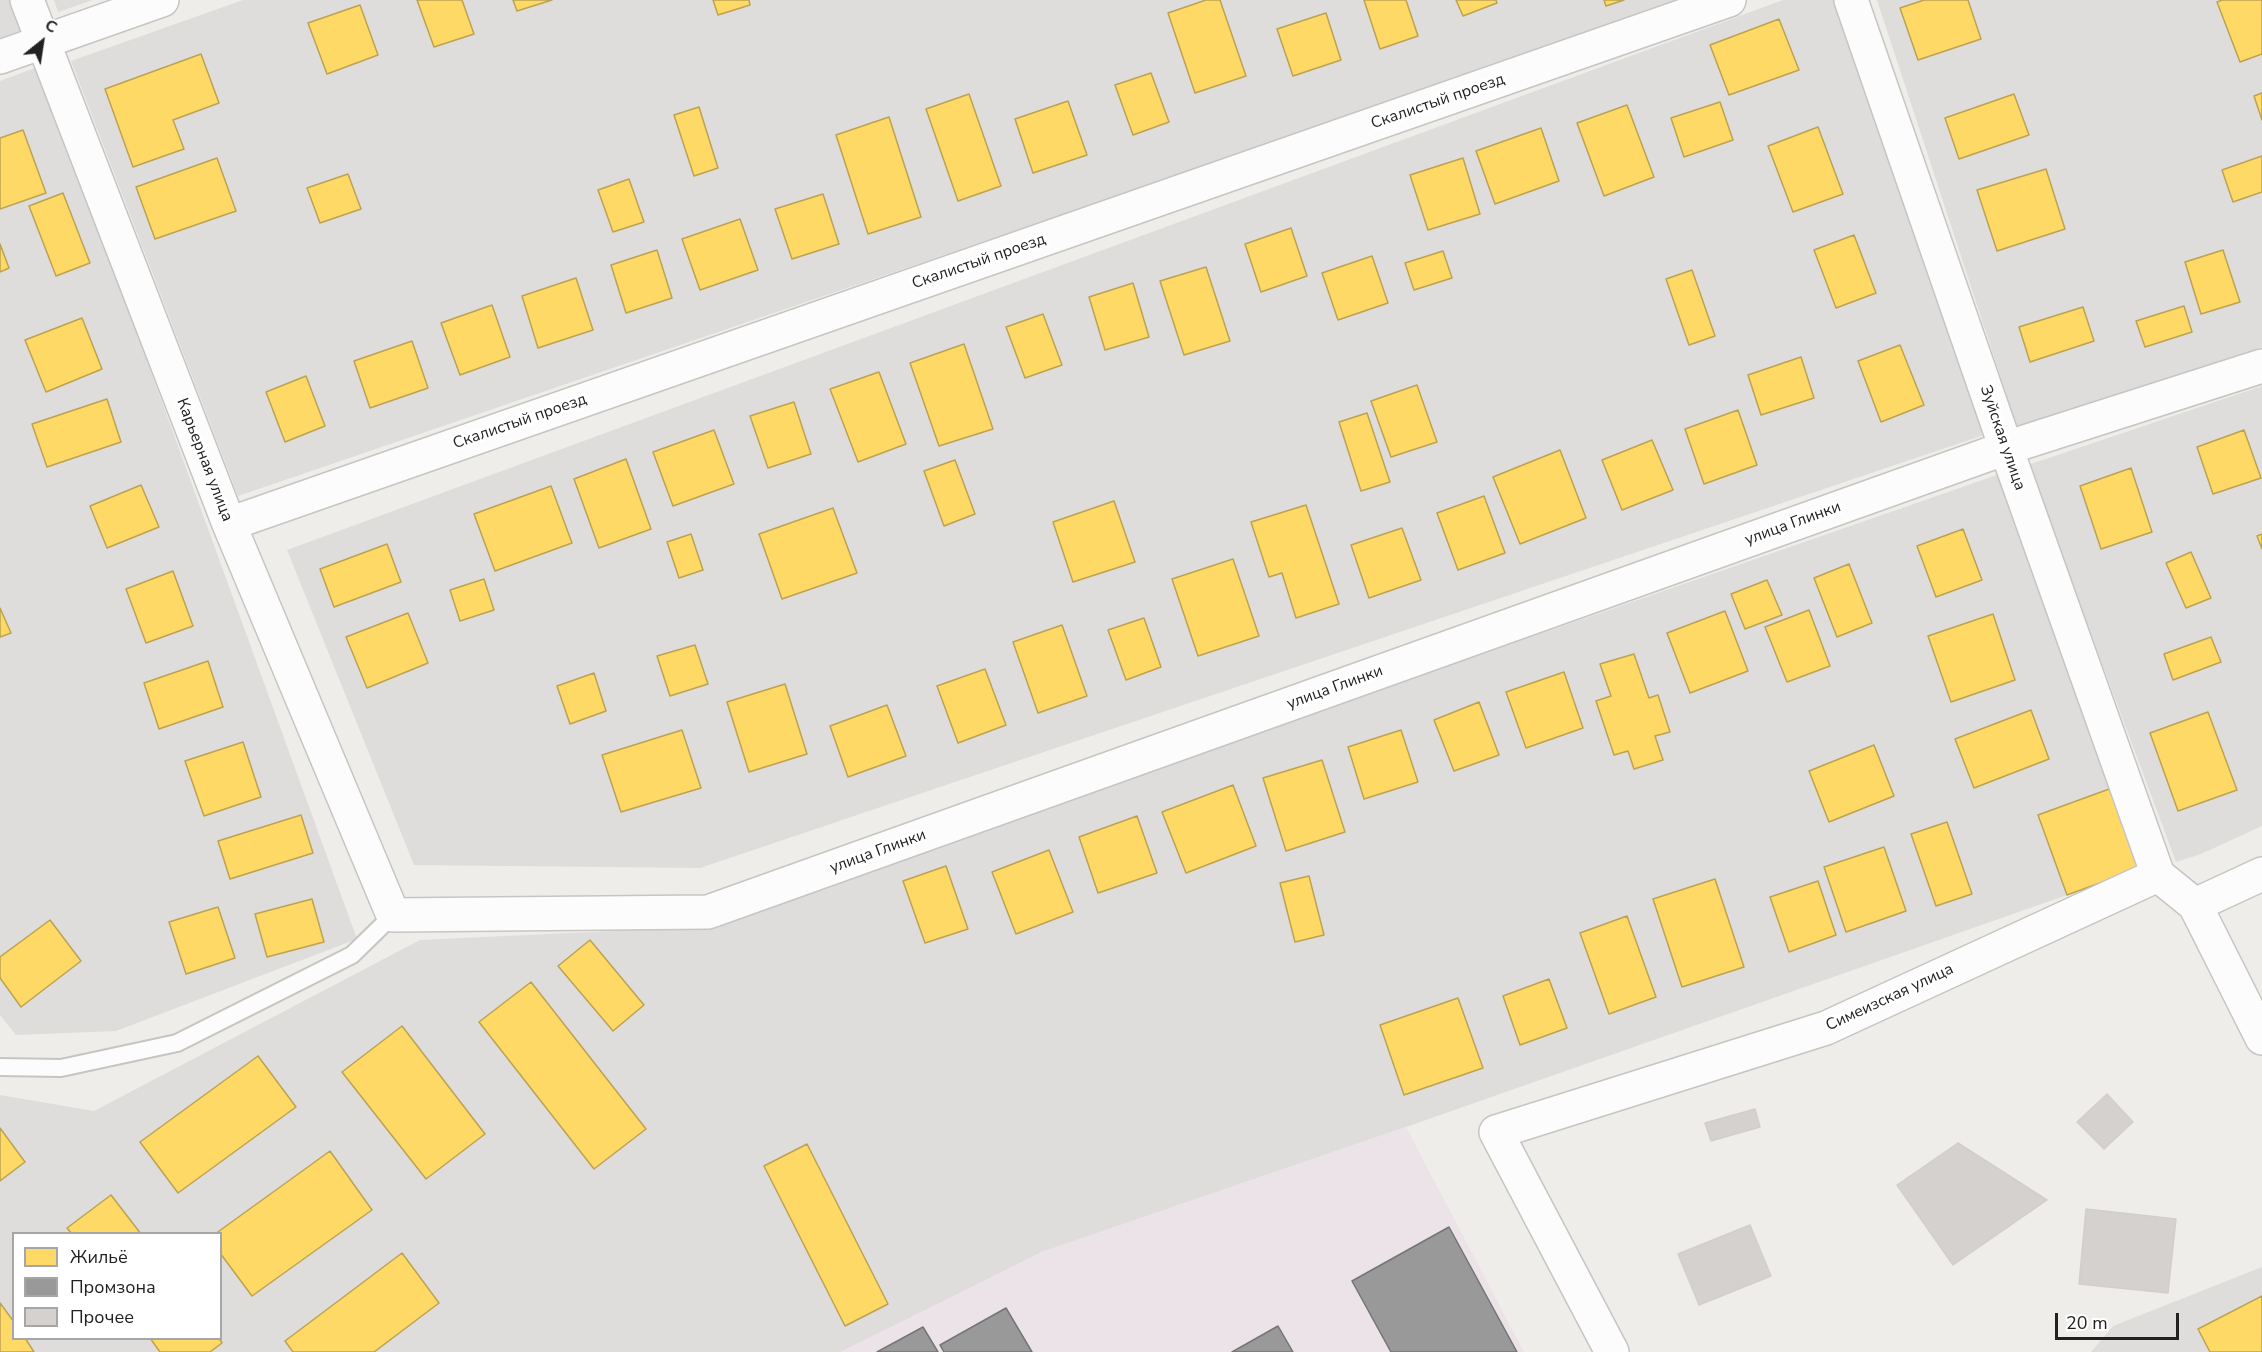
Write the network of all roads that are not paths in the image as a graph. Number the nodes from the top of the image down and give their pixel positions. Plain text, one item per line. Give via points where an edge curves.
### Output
1 (27, 0) edge
2 (162, 0) edge
3 (1729, 0) edge
4 (1851, 0) edge
5 (42, 42) junction
6 (0, 57) edge
7 (2262, 366) edge
8 (2006, 448) junction
9 (229, 524) junction
10 (2262, 874) edge
11 (2158, 875) junction
12 (2195, 905) junction
13 (393, 915) junction
14 (2262, 1038) edge
15 (0, 1067) edge
16 (1612, 1352) edge

1 - 5 street, Карьерная улица
2 - 5 street
3 - 9 street, Скалистый проезд
4 - 8 street, Зуйская улица
5 - 6 street
5 - 9 street, Карьерная улица
7 - 8 street, улица Глинки
8 - 11 street, Зуйская улица
8 - 13 street, улица Глинки via 708,912
9 - 13 street, Карьерная улица
10 - 12 street
11 - 12 street
11 - 16 street, Симеизская улица via 1826,1028 1496,1132
12 - 14 street
13 - 15 lane via 352,955 177,1043 61,1068

